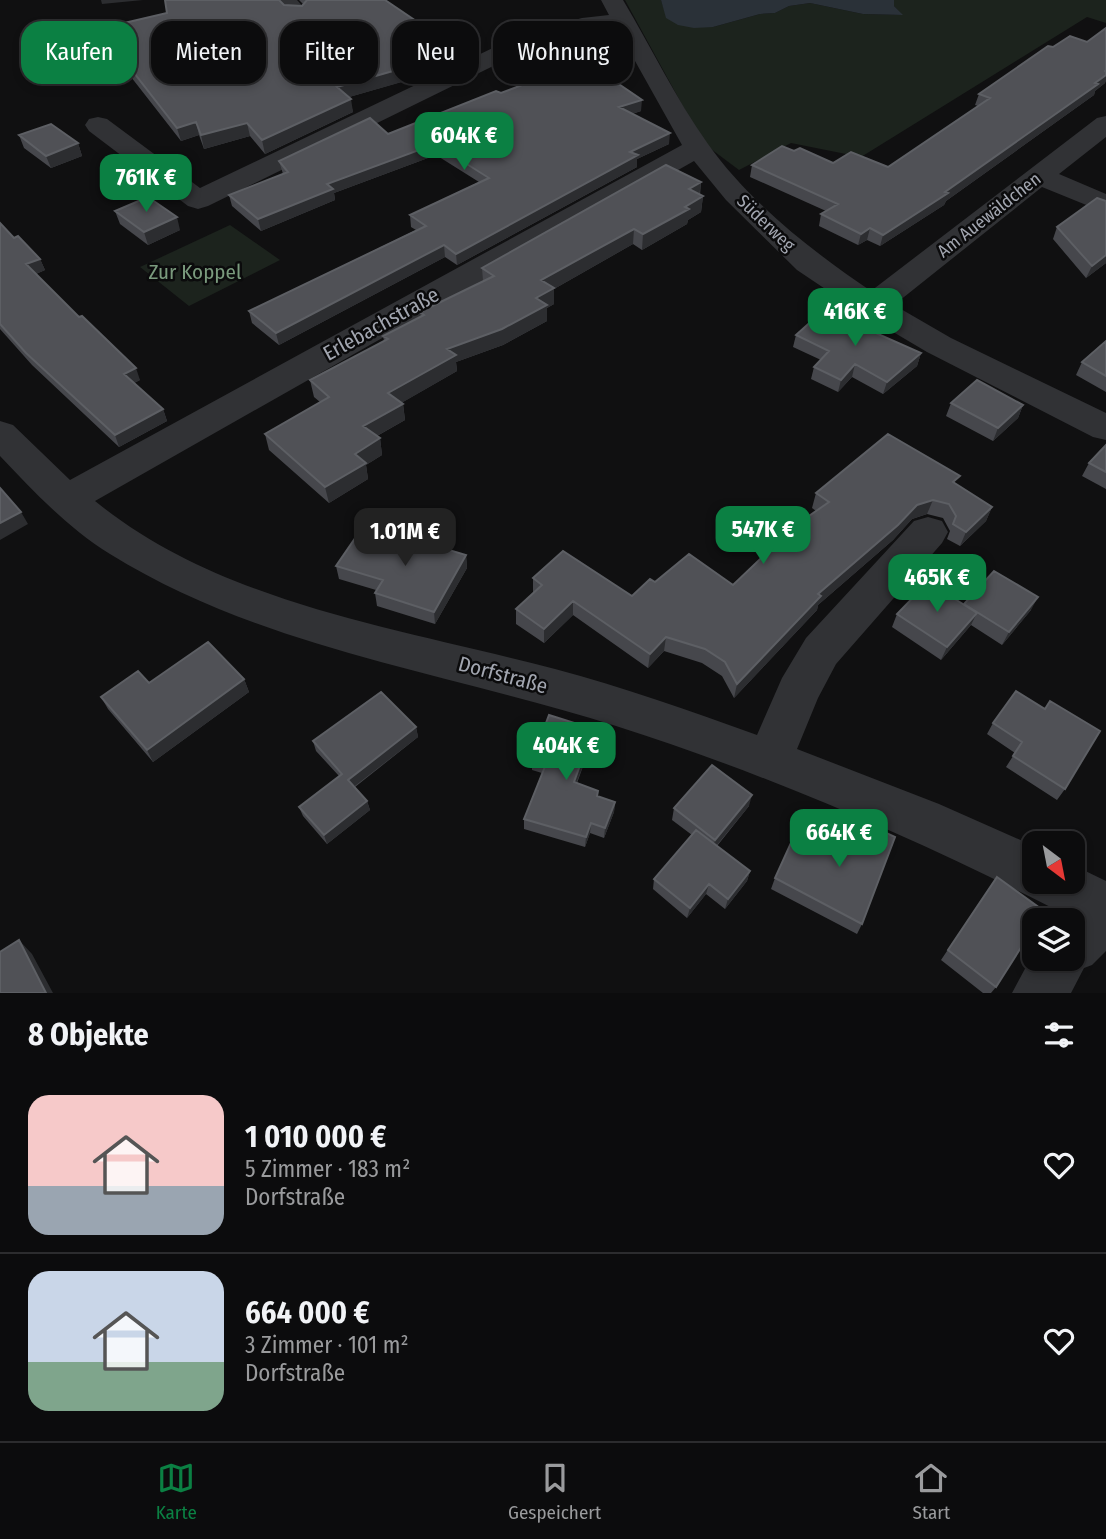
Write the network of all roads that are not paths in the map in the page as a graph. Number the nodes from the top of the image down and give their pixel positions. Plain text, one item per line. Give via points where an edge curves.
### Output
1 (617, 10) edge
2 (1106, 124) edge
3 (98, 125) dead end
4 (696, 148) junction
5 (1038, 176) junction
6 (1106, 204) edge
7 (872, 306) junction
8 (1106, 428) edge
9 (0, 434) edge
10 (66, 500) junction
11 (928, 532) dead end
12 (769, 760) junction
13 (1022, 866) edge
14 (1076, 894) edge
15 (1106, 911) edge
16 (1085, 933) edge
17 (1054, 971) edge
18 (1040, 993) edge

1 - 3 street via 528,40 198,200
1 - 4 street, Süderweg
2 - 5 street, Am Auewäldchen
4 - 7 street, Süderweg via 808,263
4 - 10 street, Erlebachstraße
5 - 6 street
5 - 7 street, Am Auewäldchen
7 - 8 street, Süderweg via 939,345
9 - 10 street, Dorfstraße
10 - 12 street, Dorfstraße via 122,542 176,572 290,617 616,706
11 - 12 street via 821,651
12 - 13 street, Dorfstraße via 840,785
14 - 15 street
15 - 16 street
17 - 18 street

